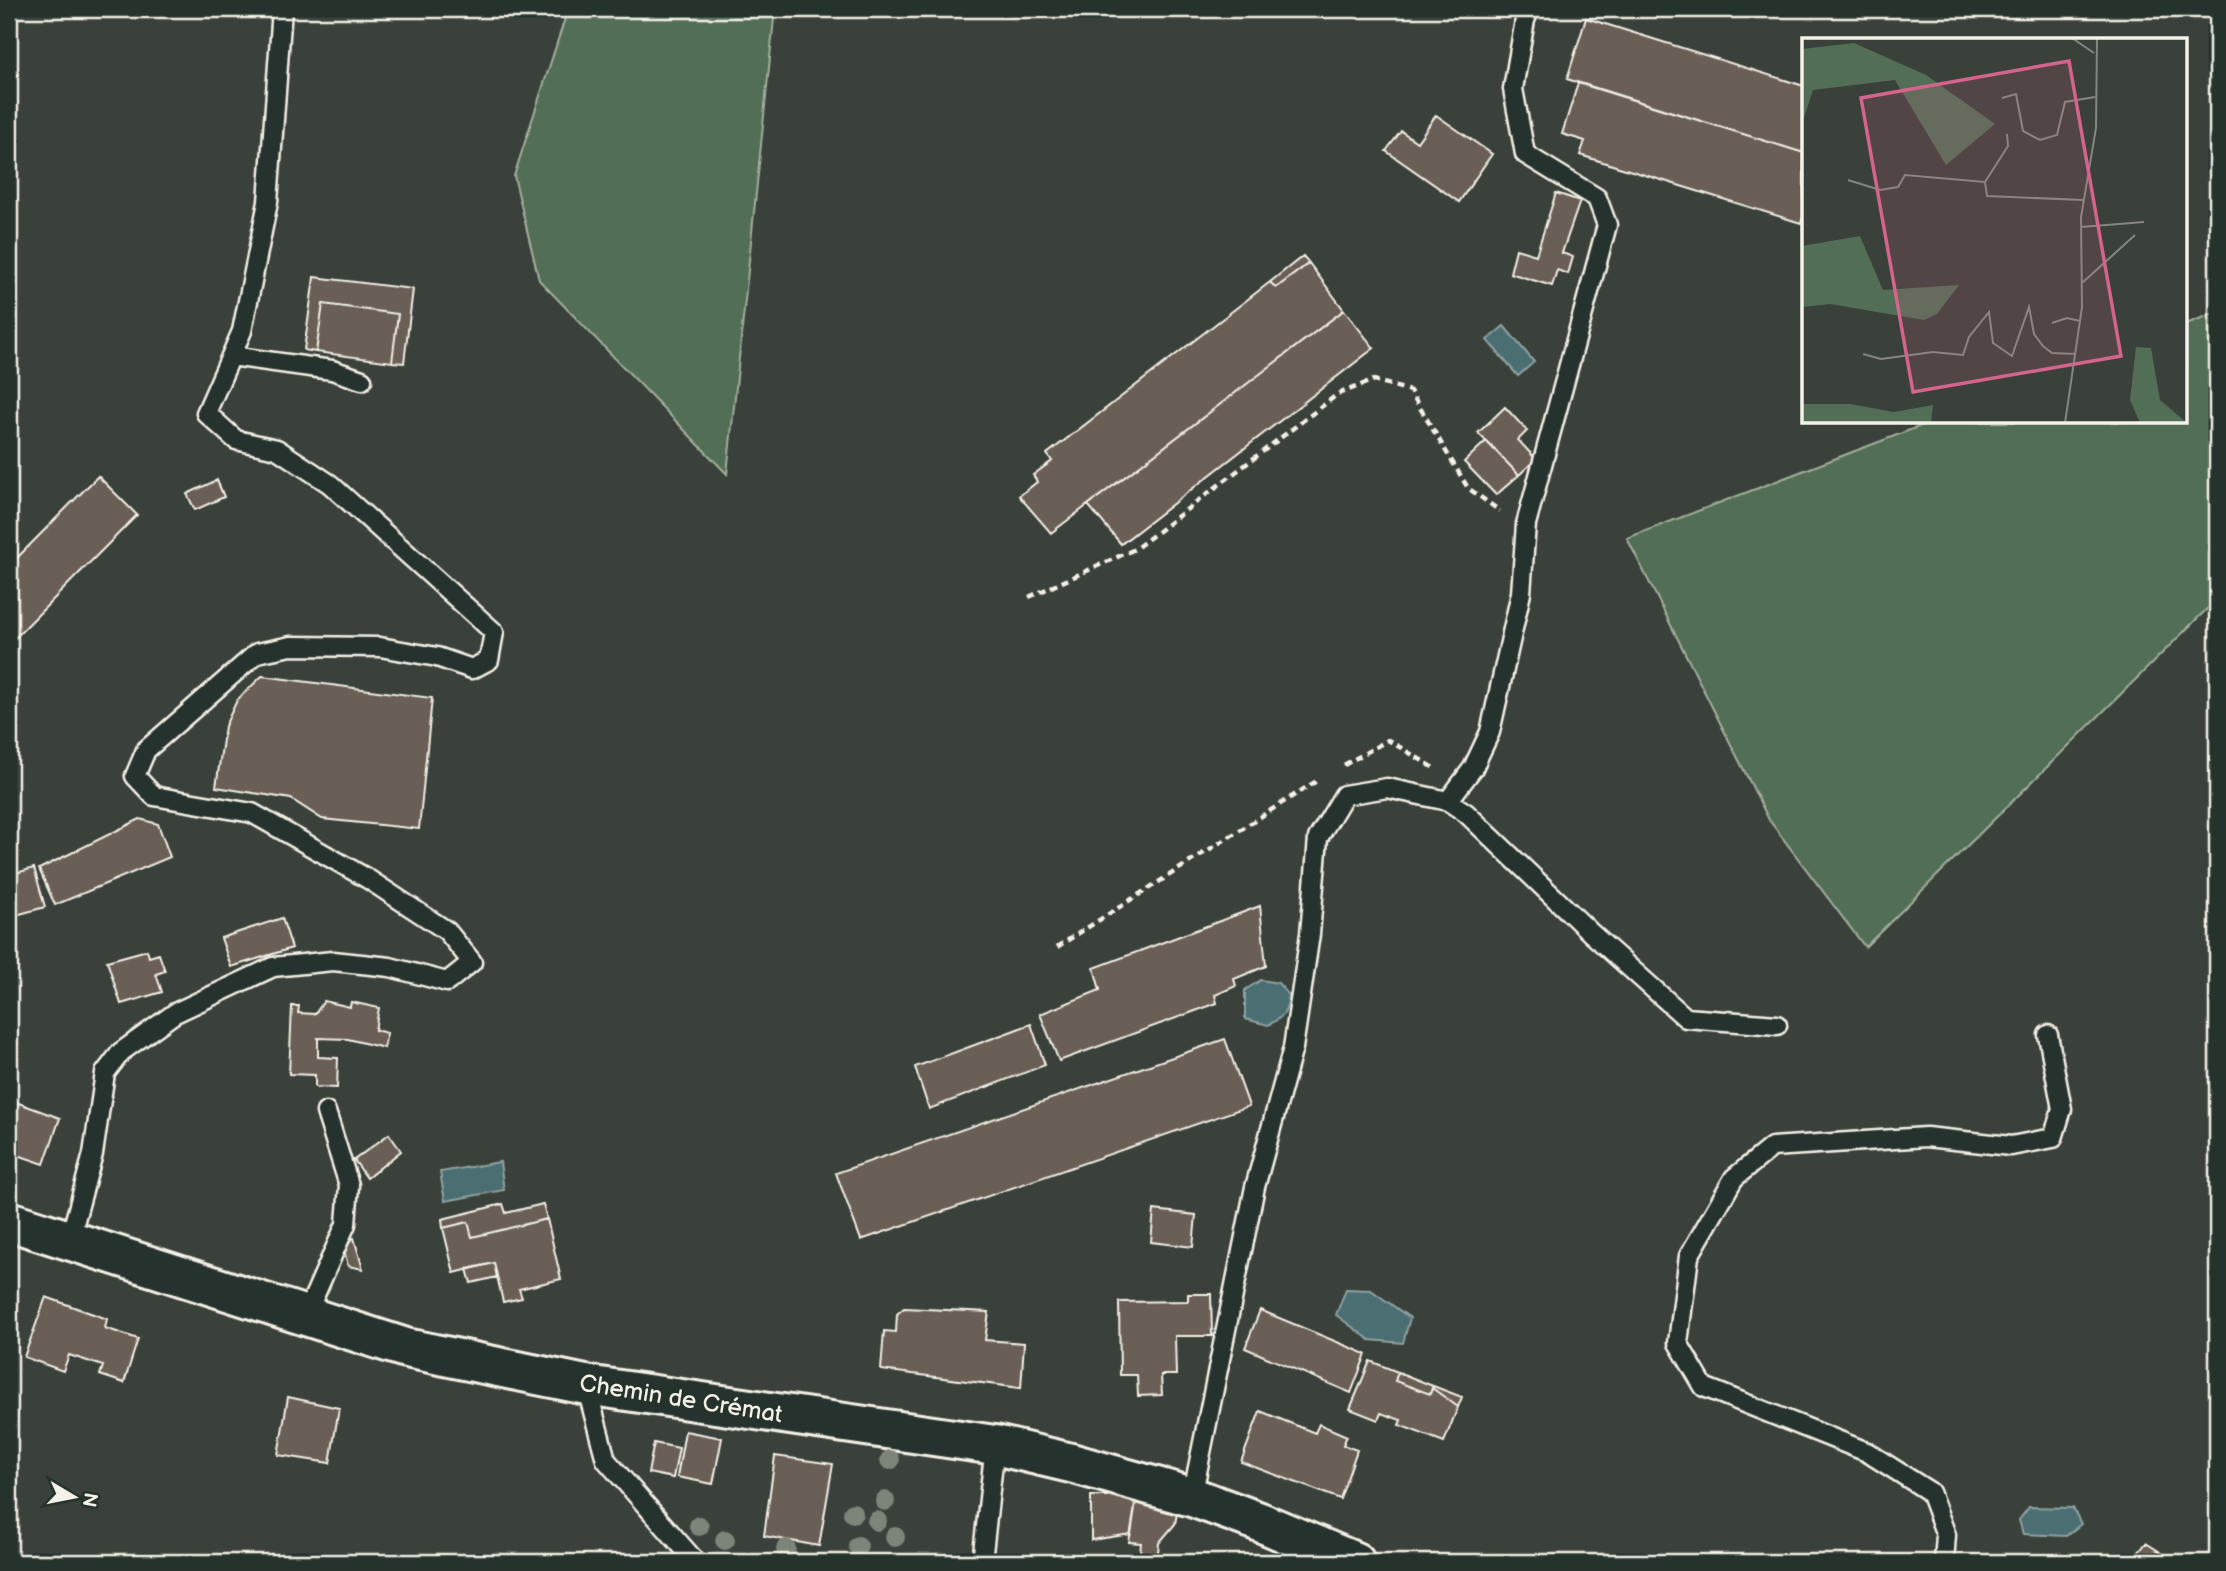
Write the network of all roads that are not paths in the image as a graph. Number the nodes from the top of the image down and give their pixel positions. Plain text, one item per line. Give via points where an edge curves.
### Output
1 (282, 9) edge
2 (1530, 9) edge
3 (231, 356) junction
4 (362, 380) dead end
5 (1452, 795) junction
6 (1777, 1025) dead end
7 (2048, 1035) dead end
8 (326, 1112) dead end
9 (9, 1221) edge
10 (69, 1242) junction
11 (306, 1315) junction
12 (586, 1385) junction
13 (995, 1445) junction
14 (1192, 1497) junction
15 (696, 1562) edge
16 (982, 1562) edge
17 (1355, 1562) edge
18 (1944, 1562) edge

1 - 3 lane via 268,202 242,331
2 - 5 lane via 1513,89 1525,155 1597,198 1607,225 1526,524 1521,593 1490,732 1474,768
3 - 4 lane via 332,370
3 - 10 lane via 206,413 236,440 276,449 330,484 494,632 489,660 472,669 437,657 380,647 291,646 257,653 146,750 135,776 154,796 252,813 368,879 447,931 472,962 447,982 390,967 333,961 273,967 175,1013 121,1052 105,1073 93,1154
5 - 6 lane via 1591,933 1686,1018
5 - 14 lane via 1387,788 1344,795 1318,838 1293,1048 1255,1187
7 - 18 lane via 2062,1109 2053,1138 2011,1146 1926,1137 1772,1147 1734,1178 1689,1256 1678,1343 1703,1387 1867,1452 1930,1492 1946,1535
8 - 11 lane via 349,1185 346,1224
9 - 10 street, Chemin de Crémat
10 - 11 street, Chemin de Crémat
11 - 12 street, Chemin de Crémat via 406,1348
12 - 13 street, Chemin de Crémat
12 - 15 lane via 606,1460
13 - 14 street, Chemin de Crémat
13 - 16 lane
14 - 17 street, Chemin de Crémat

